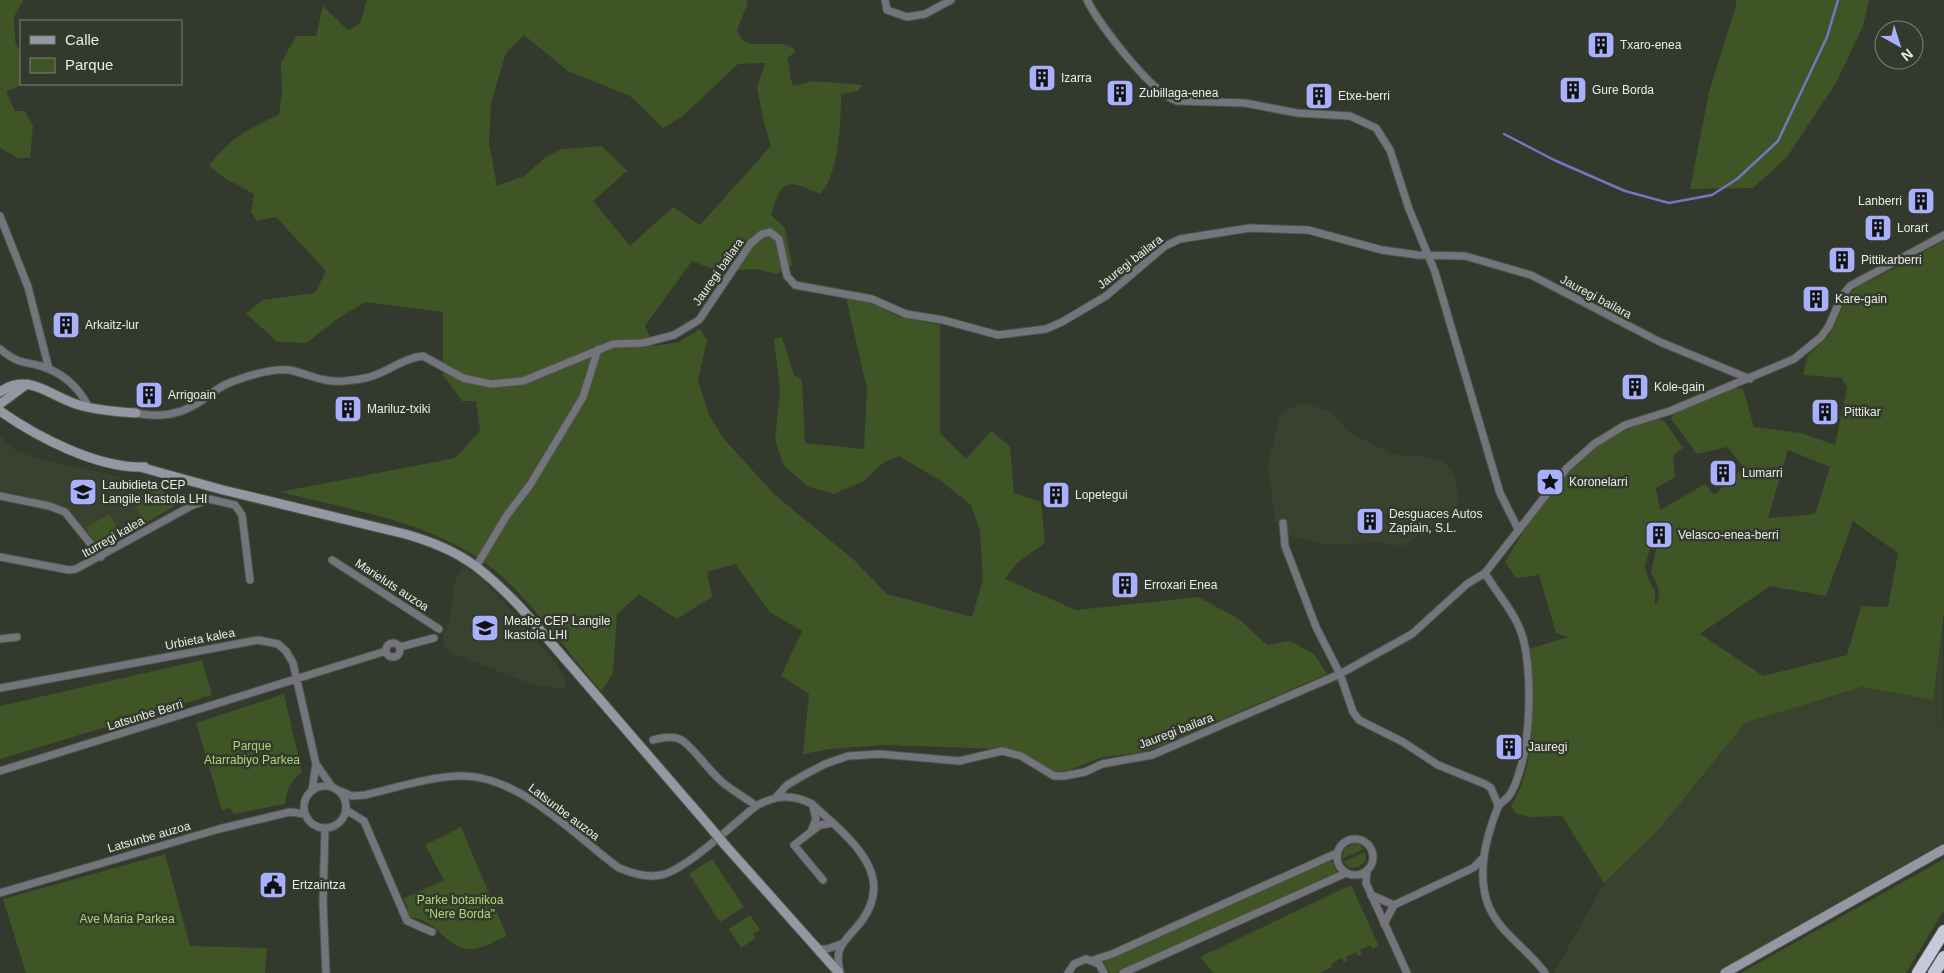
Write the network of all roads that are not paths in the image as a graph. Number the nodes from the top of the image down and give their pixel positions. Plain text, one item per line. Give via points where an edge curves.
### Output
1 (885, 0) edge
2 (951, 0) edge
3 (1087, 0) edge
4 (0, 216) edge
5 (1944, 235) edge
6 (1427, 254) junction
7 (0, 349) edge
8 (598, 349) junction
9 (49, 369) junction
10 (1750, 379) junction
11 (27, 384) junction
12 (0, 392) edge
13 (10, 398) junction
14 (0, 404) edge
15 (88, 406) junction
16 (0, 411) edge
17 (136, 413) joint
18 (12, 420) junction
19 (0, 496) edge
20 (1284, 523) dead end
21 (1518, 529) junction
22 (0, 557) edge
23 (101, 557) junction
24 (332, 560) dead end
25 (477, 565) junction
26 (1485, 573) junction
27 (250, 580) dead end
28 (439, 629) dead end
29 (17, 637) dead end
30 (434, 638) dead end
31 (0, 639) edge
32 (1340, 674) junction
33 (296, 680) junction
34 (0, 688) edge
35 (653, 740) dead end
36 (316, 764) junction
37 (0, 770) edge
38 (332, 787) junction
39 (312, 791) junction
40 (340, 791) junction
41 (776, 797) junction
42 (812, 804) junction
43 (1498, 805) junction
44 (756, 806) junction
45 (346, 810) junction
46 (305, 814) junction
47 (833, 823) junction
48 (325, 828) junction
49 (812, 830) junction
50 (1944, 849) edge
51 (1337, 852) junction
52 (1483, 858) junction
53 (1475, 867) junction
54 (1367, 871) junction
55 (1346, 873) junction
56 (1356, 875) junction
57 (1484, 879) junction
58 (823, 880) dead end
59 (1366, 883) junction
60 (0, 893) edge
61 (1371, 895) junction
62 (1394, 905) junction
63 (1384, 924) junction
64 (1944, 931) edge
65 (432, 932) dead end
66 (841, 944) junction
67 (818, 949) junction
68 (1944, 957) edge
69 (1093, 960) junction
70 (326, 973) edge
71 (839, 973) edge
72 (1068, 973) edge
73 (1104, 973) edge
74 (1123, 973) edge
75 (1407, 973) edge
76 (1545, 973) edge
77 (1725, 973) edge
78 (1918, 973) edge
79 (1934, 973) edge

1 - 2 street via 887,10 906,17 925,14
3 - 6 street via 1120,46 1157,90 1168,98 1244,103 1297,113 1350,116 1376,128 1390,150
4 - 9 street via 28,287
5 - 10 street, Jauregi bailara via 1850,286 1829,326 1812,346 1780,367
6 - 8 street, Jauregi bailara via 1382,250 1308,230 1250,228 1180,239 1165,246 1135,274 1078,314 1046,329 998,335 906,314 872,299 795,285 787,276 779,239 770,232 751,243 699,320 660,340 613,344
6 - 10 street, Jauregi bailara via 1465,256 1532,275 1660,342
6 - 21 street via 1442,292 1500,494
7 - 9 street via 21,363
8 - 17 street, Jauregi bailara via 523,381 491,384 463,378 423,356 366,378 342,382 326,382 287,370 276,370 236,380 180,413
8 - 25 street via 582,397 530,485 507,515
9 - 15 street via 76,388
10 - 21 street, Jauregi bailara via 1610,432 1567,468
11 - 12 main road via 14,384
11 - 13 main road
11 - 15 main road
13 - 14 main road
13 - 18 main road
15 - 17 main road
16 - 18 main road
18 - 25 main road via 34,434 87,455 435,542
19 - 23 street via 65,512
20 - 32 street via 1285,546 1316,627
21 - 26 street, Jauregi bailara
22 - 23 street, Iturregi kalea via 69,570
23 - 27 street, Iturregi kalea via 202,500 217,501 235,506 242,515
24 - 28 street, Marieluts auzoa
25 - 67 main road, bridge via 521,608
26 - 32 street, Jauregi bailara via 1467,584 1412,634
26 - 43 street via 1508,606 1523,638 1528,695 1528,726 1521,765 1509,796
29 - 31 street
30 - 33 street via 400,647 390,644 386,651
32 - 41 street, Jauregi bailara via 1152,755 1102,764 1085,772 1054,776 1021,756 1002,751 959,761 880,754 848,756 806,774
32 - 43 street via 1349,704 1359,720 1403,742 1438,765 1485,784 1491,788
33 - 34 street, Urbieta kalea via 293,663 286,651 272,641 258,640
33 - 36 street, Urbieta kalea
33 - 37 street, Latsunbe Berri
35 - 44 street via 662,737 683,742 720,780
36 - 38 street, Urbieta kalea
36 - 39 street, Urbieta kalea
38 - 39 street via 321,786
38 - 40 street
39 - 46 street via 305,800
40 - 44 street, Latsunbe auzoa via 352,796 365,795 458,776 477,776 500,782 522,794 619,868 637,874 662,874 679,868
40 - 45 street
41 - 42 street via 790,796
41 - 44 street, Latsunbe auzoa
42 - 47 street
42 - 49 street via 816,819
43 - 52 street
45 - 48 street via 339,822
45 - 65 street via 364,822 407,921
46 - 48 street via 313,824
46 - 60 street, Latsunbe auzoa via 290,812 219,829
47 - 49 street
47 - 66 street via 863,854 874,878 872,903 866,915
48 - 70 street
49 - 58 street via 794,845
50 - 77 main road
51 - 54 street via 1348,840 1367,843 1373,857
51 - 55 street via 1338,864
51 - 69 street
52 - 53 street
52 - 57 street
53 - 57 street
53 - 62 street
54 - 56 street
54 - 59 street
55 - 56 street
55 - 74 street
56 - 59 street
57 - 76 street via 1489,906 1499,924
59 - 61 street
61 - 62 street
61 - 63 street
62 - 63 street
63 - 75 street
64 - 78 highway
66 - 67 street
66 - 71 street via 837,956
67 - 71 main road
68 - 79 highway
69 - 72 street via 1079,960
69 - 73 street

